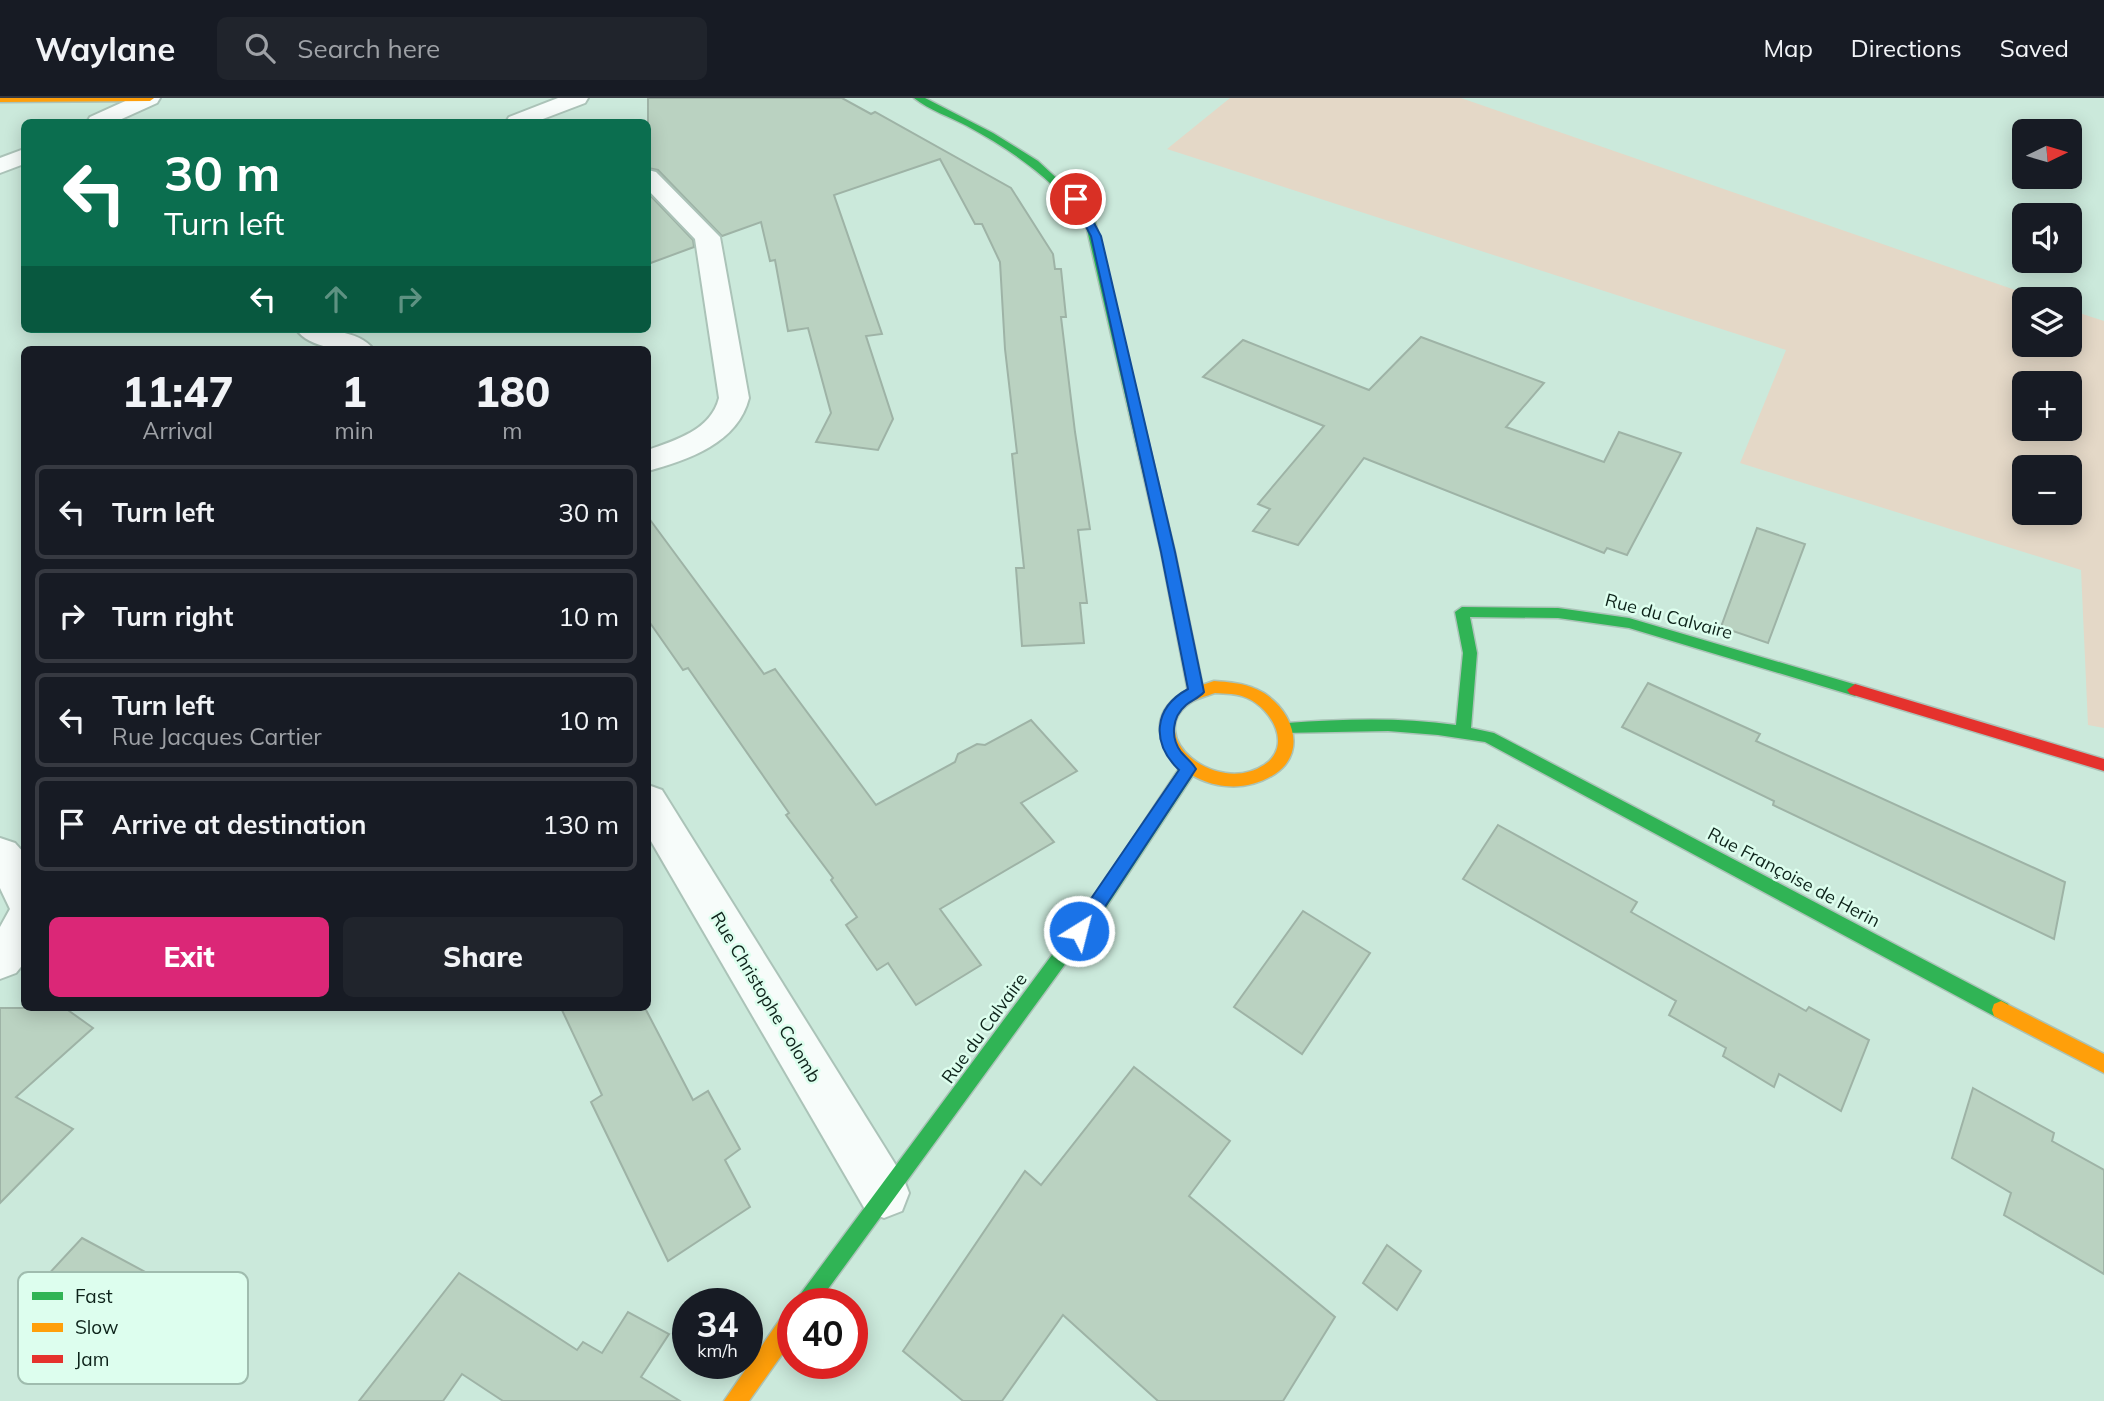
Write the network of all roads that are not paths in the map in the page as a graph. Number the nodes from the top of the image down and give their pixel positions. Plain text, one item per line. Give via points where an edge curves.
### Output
1 (150, 98) edge
2 (918, 98) edge
3 (0, 99) edge
4 (577, 105) edge
5 (104, 119) edge
6 (528, 119) edge
7 (21, 157) edge
8 (0, 166) edge
9 (651, 180) edge
10 (320, 333) edge
11 (350, 346) edge
12 (651, 460) edge
13 (1196, 692) junction
14 (1287, 729) junction
15 (1463, 730) junction
16 (2104, 765) edge
17 (1188, 769) junction
18 (651, 806) edge
19 (0, 855) edge
20 (21, 888) edge
21 (21, 929) edge
22 (0, 959) edge
23 (2104, 1064) edge
24 (884, 1193) junction
25 (816, 1288) edge
26 (777, 1342) edge
27 (735, 1401) edge

1 - 3 street
1 - 5 street
2 - 13 street via 1041,166 1069,189 1090,221
4 - 6 street
7 - 8 street
9 - 12 street via 707,237 734,398 729,414 712,431
10 - 11 street
13 - 14 street via 1223,688 1251,693 1268,702
13 - 17 street via 1181,700 1166,726 1175,756
14 - 15 street via 1392,723
14 - 17 street via 1284,757 1259,778 1223,782
15 - 16 street, Rue du Calvaire via 1470,653 1462,612 1561,612 1653,629
15 - 23 street, Rue Françoise de Herin via 1513,748
17 - 24 street, Rue du Calvaire via 1101,901
18 - 24 street, Rue Christophe Colomb
19 - 20 street via 14,870
21 - 22 street
24 - 25 street, Rue du Calvaire
26 - 27 street

